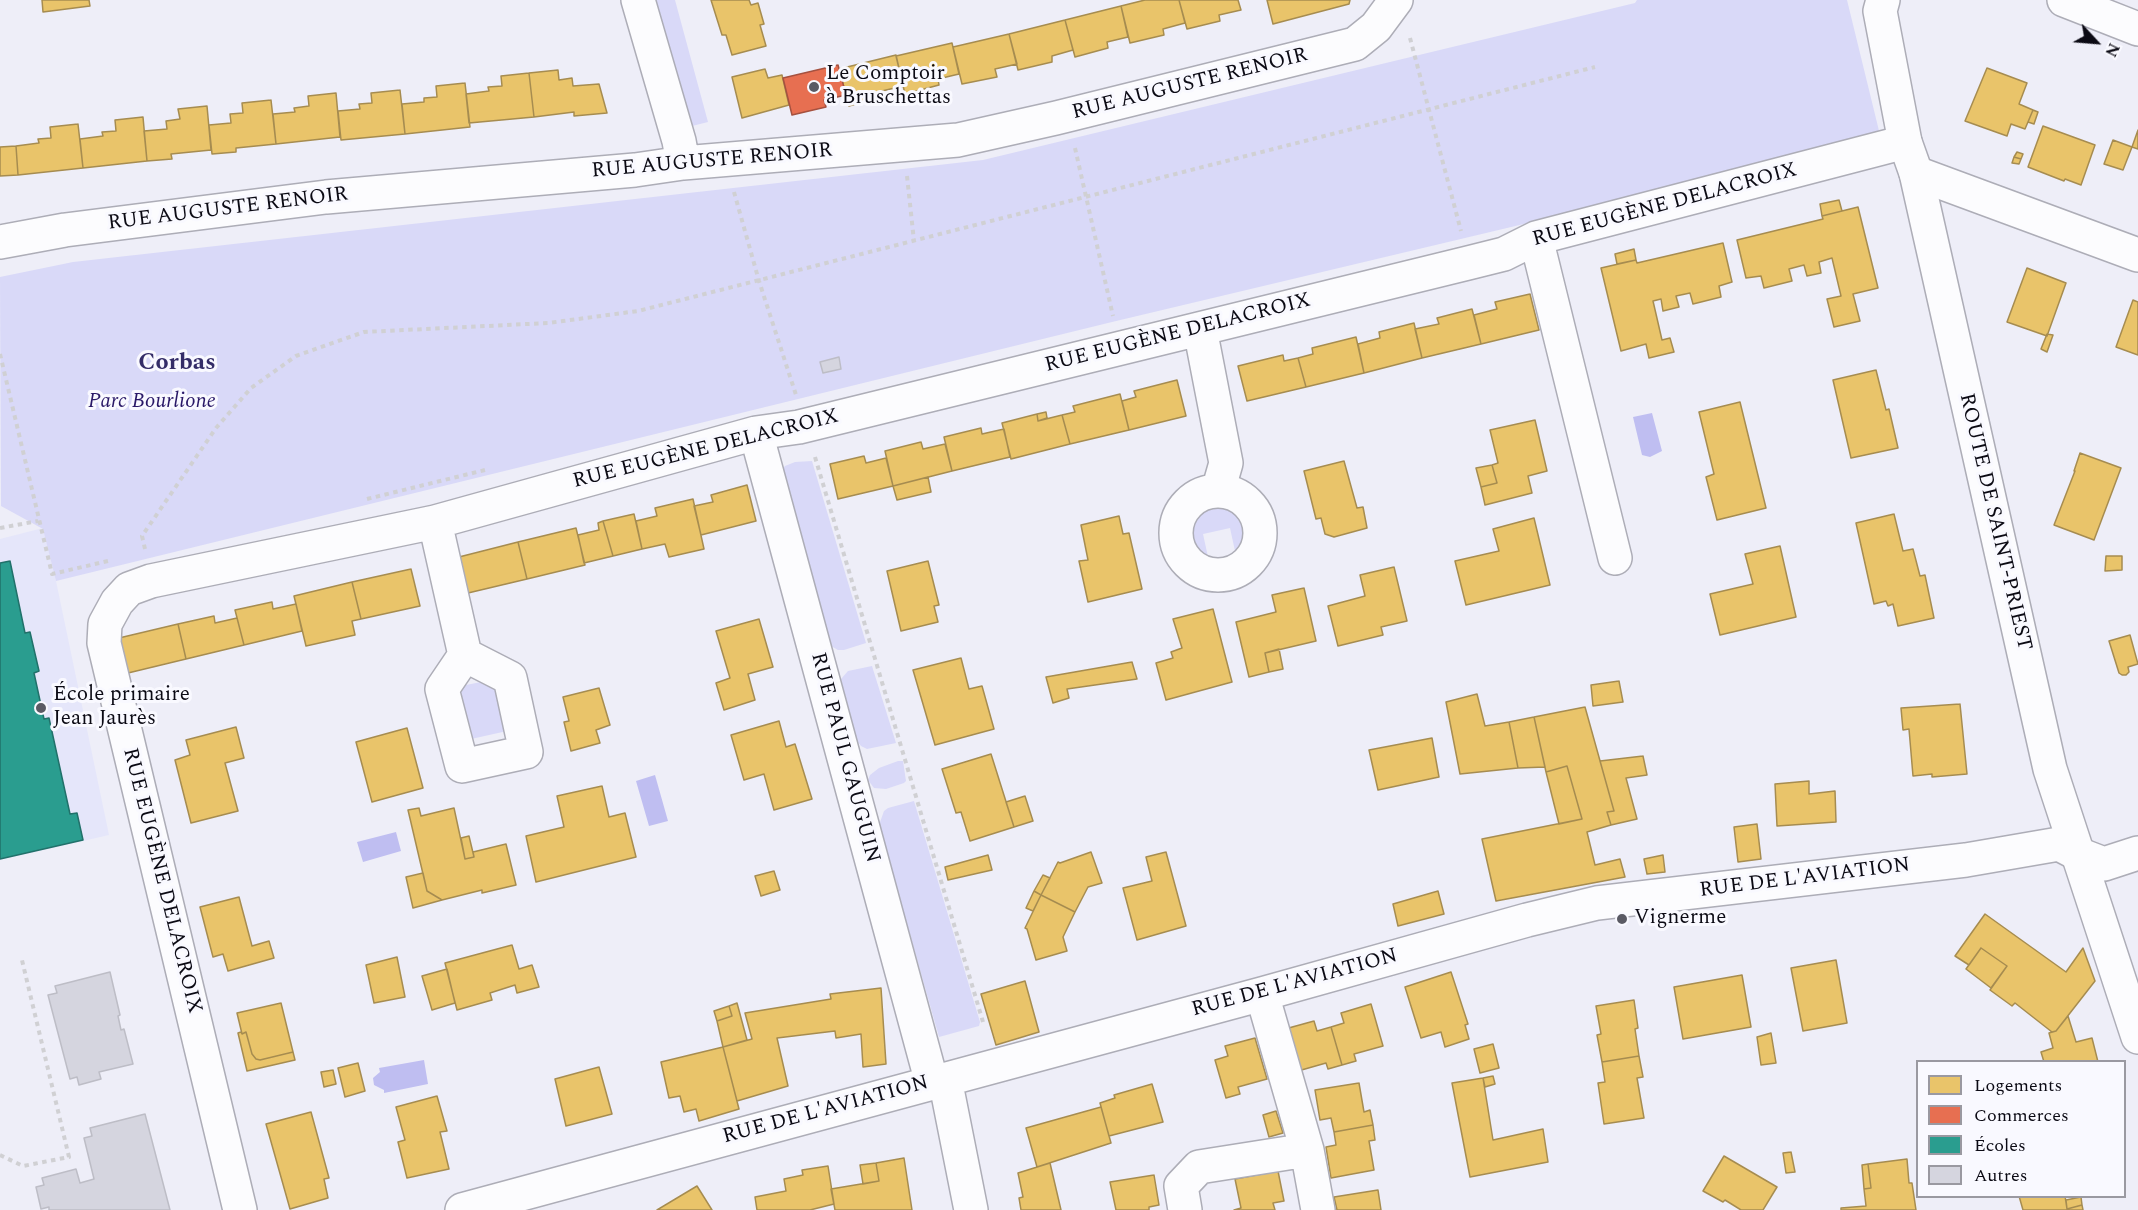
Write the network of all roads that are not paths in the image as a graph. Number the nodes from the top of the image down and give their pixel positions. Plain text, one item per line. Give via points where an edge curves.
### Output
1 (638, 0) edge
2 (1395, 0) edge
3 (1884, 0) edge
4 (2064, 0) edge
5 (2138, 28) edge
6 (1905, 142) junction
7 (682, 163) junction
8 (1916, 173) junction
9 (1536, 238) junction
10 (0, 242) edge
11 (2138, 255) edge
12 (1200, 329) junction
13 (756, 433) junction
14 (1218, 491) dead end
15 (435, 522) junction
16 (1615, 558) dead end
17 (465, 656) dead end
18 (2138, 853) edge
19 (2078, 854) junction
20 (1262, 994) junction
21 (2138, 1037) edge
22 (938, 1081) junction
23 (1306, 1150) junction
24 (240, 1210) edge
25 (462, 1210) edge
26 (971, 1210) edge
27 (1185, 1210) edge
28 (1318, 1210) edge

1 - 7 street
2 - 7 street, RUE AUGUSTE RENOIR via 1376,27 1355,44 1056,118 958,140
3 - 6 street, ROUTE DE SAINT-PRIEST via 1880,11
4 - 5 street
6 - 8 street, ROUTE DE SAINT-PRIEST
6 - 9 street, RUE EUGÈNE DELACROIX
7 - 10 street, RUE AUGUSTE RENOIR via 326,197
8 - 11 street
8 - 19 street, ROUTE DE SAINT-PRIEST via 2050,769
9 - 12 street, RUE EUGÈNE DELACROIX via 1503,254
9 - 16 street
12 - 13 street, RUE EUGÈNE DELACROIX via 797,411
12 - 14 street via 1226,463
13 - 15 street, RUE EUGÈNE DELACROIX
13 - 22 street, RUE PAUL GAUGUIN
15 - 17 street
15 - 24 street, RUE EUGÈNE DELACROIX via 151,581 129,589 105,624 104,643
18 - 19 street, RUE DE L'AVIATION via 2104,864
19 - 20 street, RUE DE L'AVIATION via 2059,843 1966,860 1597,903
19 - 21 street, ROUTE DE SAINT-PRIEST
20 - 22 street, RUE DE L'AVIATION
20 - 23 street
22 - 25 street, RUE DE L'AVIATION
22 - 26 street, RUE PAUL GAUGUIN
23 - 27 street via 1199,1167 1181,1186
23 - 28 street

